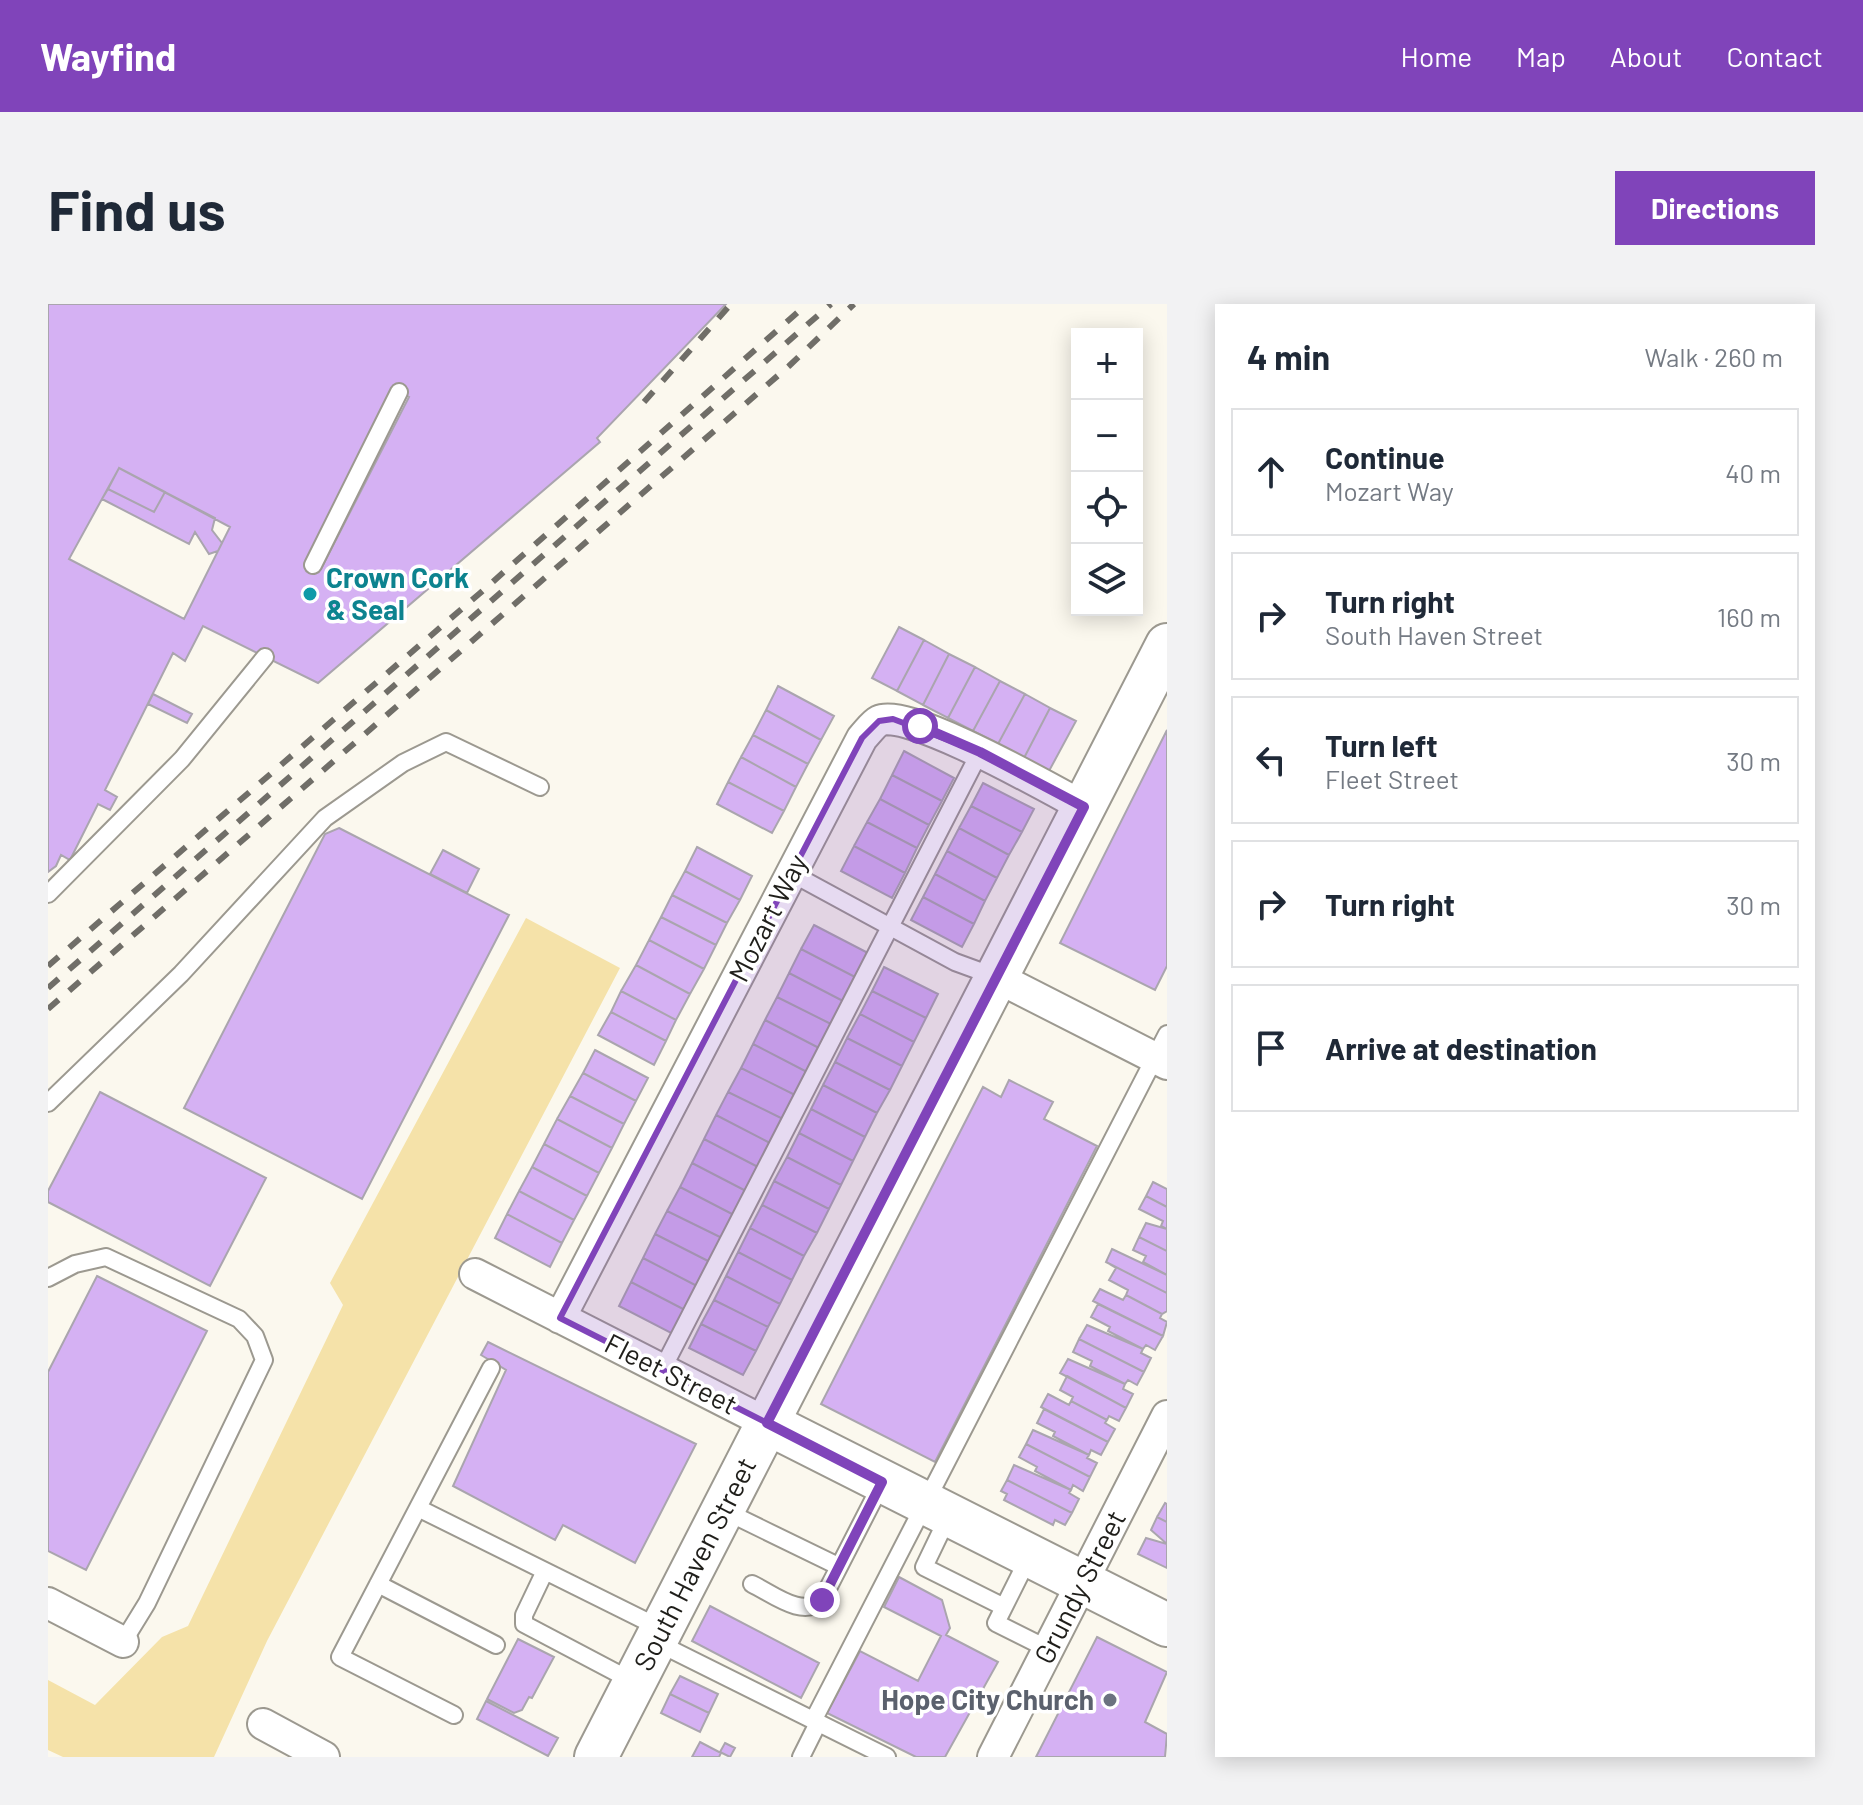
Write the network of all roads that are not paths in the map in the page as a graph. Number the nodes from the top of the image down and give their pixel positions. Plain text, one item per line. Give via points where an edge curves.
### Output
1 (399, 392) dead end
2 (313, 565) dead end
3 (1167, 645) edge
4 (265, 657) dead end
5 (980, 752) junction
6 (540, 787) dead end
7 (1084, 807) junction
8 (791, 873) junction
9 (48, 894) edge
10 (891, 927) junction
11 (996, 977) junction
12 (1163, 1052) edge
13 (48, 1103) edge
14 (475, 1274) dead end
15 (48, 1278) edge
16 (560, 1318) junction
17 (491, 1368) dead end
18 (662, 1370) junction
19 (1167, 1416) edge
20 (767, 1423) junction
21 (882, 1482) junction
22 (418, 1508) junction
23 (937, 1509) junction
24 (722, 1510) junction
25 (1030, 1555) junction
26 (838, 1566) junction
27 (545, 1571) junction
28 (1082, 1582) junction
29 (378, 1584) junction
30 (752, 1584) dead end
31 (48, 1603) edge
32 (1004, 1607) junction
33 (1167, 1625) edge
34 (658, 1635) junction
35 (123, 1642) joint
36 (496, 1645) dead end
37 (1048, 1649) junction
38 (634, 1682) junction
39 (454, 1715) dead end
40 (815, 1722) junction
41 (263, 1724) dead end
42 (324, 1757) edge
43 (596, 1757) edge
44 (801, 1757) edge
45 (887, 1757) edge
46 (993, 1757) edge

1 - 2 lane
3 - 7 street, South Haven Street
4 - 9 lane via 182,759
5 - 7 street, Mozart Way
5 - 8 street, Mozart Way via 920,726 879,721 862,738
5 - 10 lane
6 - 13 lane via 446,742 403,763 325,818 181,974
7 - 11 street, South Haven Street
8 - 10 lane
8 - 16 street, Mozart Way
10 - 11 lane via 955,962
10 - 18 lane
11 - 12 street
11 - 20 street, South Haven Street
12 - 23 lane
14 - 16 street, Fleet Street
15 - 35 lane via 106,1257 239,1319 255,1336 264,1360 147,1603
16 - 18 street, Fleet Street
17 - 22 lane
18 - 20 street, Fleet Street
19 - 28 street, Grundy Street
20 - 21 street, Fleet Street
20 - 24 street, South Haven Street
21 - 23 street, Fleet Street
21 - 26 lane
22 - 27 lane
22 - 29 lane
23 - 25 street, Fleet Street
23 - 32 lane via 924,1567
23 - 40 lane
24 - 26 lane
24 - 34 street, South Haven Street
25 - 28 street, Fleet Street
25 - 32 lane
26 - 30 lane via 815,1608 805,1610
27 - 34 lane
27 - 38 lane via 524,1624
28 - 33 street, Fleet Street
28 - 37 street, Grundy Street
29 - 36 lane
29 - 39 lane via 340,1657
31 - 35 street
32 - 37 lane via 996,1623
34 - 38 street, South Haven Street
34 - 40 lane
37 - 46 street, Grundy Street
38 - 43 street, South Haven Street
40 - 44 lane
40 - 45 lane
41 - 42 street

